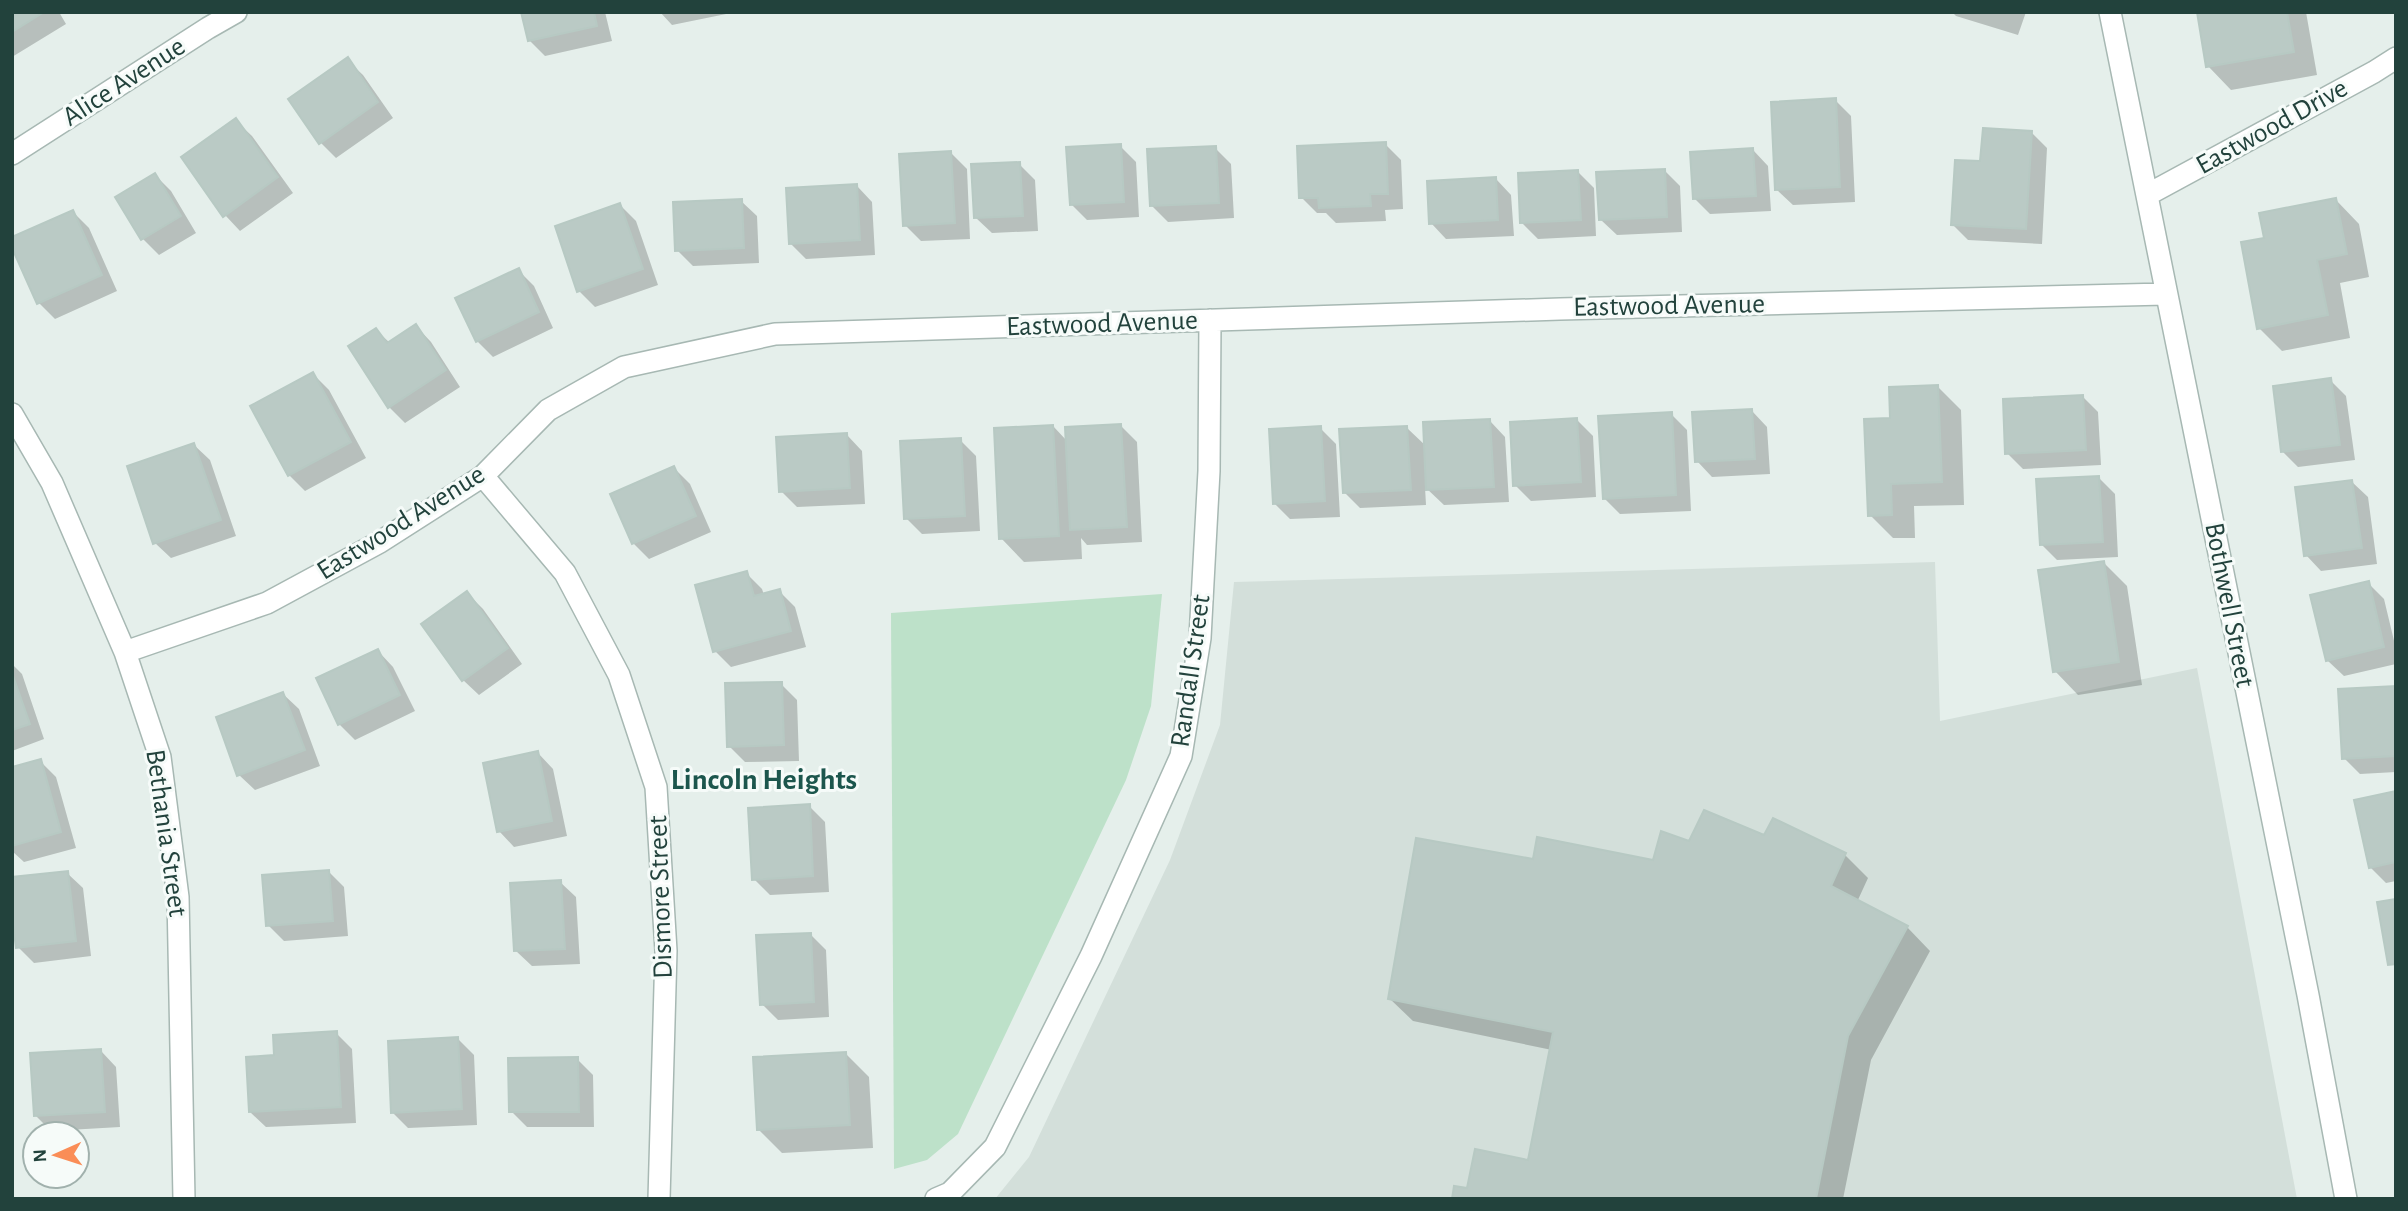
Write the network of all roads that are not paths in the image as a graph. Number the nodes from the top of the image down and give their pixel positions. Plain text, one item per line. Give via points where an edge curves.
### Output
1 (236, 12) edge
2 (2110, 12) edge
3 (2396, 58) edge
4 (12, 154) edge
5 (2147, 195) junction
6 (2165, 294) junction
7 (1210, 320) junction
8 (12, 414) edge
9 (483, 476) junction
10 (125, 652) junction
11 (184, 1199) edge
12 (659, 1199) edge
13 (936, 1199) edge
14 (2346, 1199) edge

1 - 4 street, Alice Avenue
2 - 5 street, Bothwell Street
3 - 5 street, Eastwood Drive
5 - 6 street, Bothwell Street
6 - 7 street, Eastwood Avenue
6 - 14 street, Bothwell Street
7 - 9 street, Eastwood Avenue via 775,334 624,367 548,410
7 - 13 street, Randall Street via 1209,471 1200,638 1181,756 1091,956 995,1147 950,1193
8 - 10 street, Bethania Street via 52,483
9 - 10 street, Eastwood Avenue via 380,541 267,603
9 - 12 street, Dismore Street via 565,573 619,675 656,787 666,951
10 - 11 street, Bethania Street via 160,757 178,897

